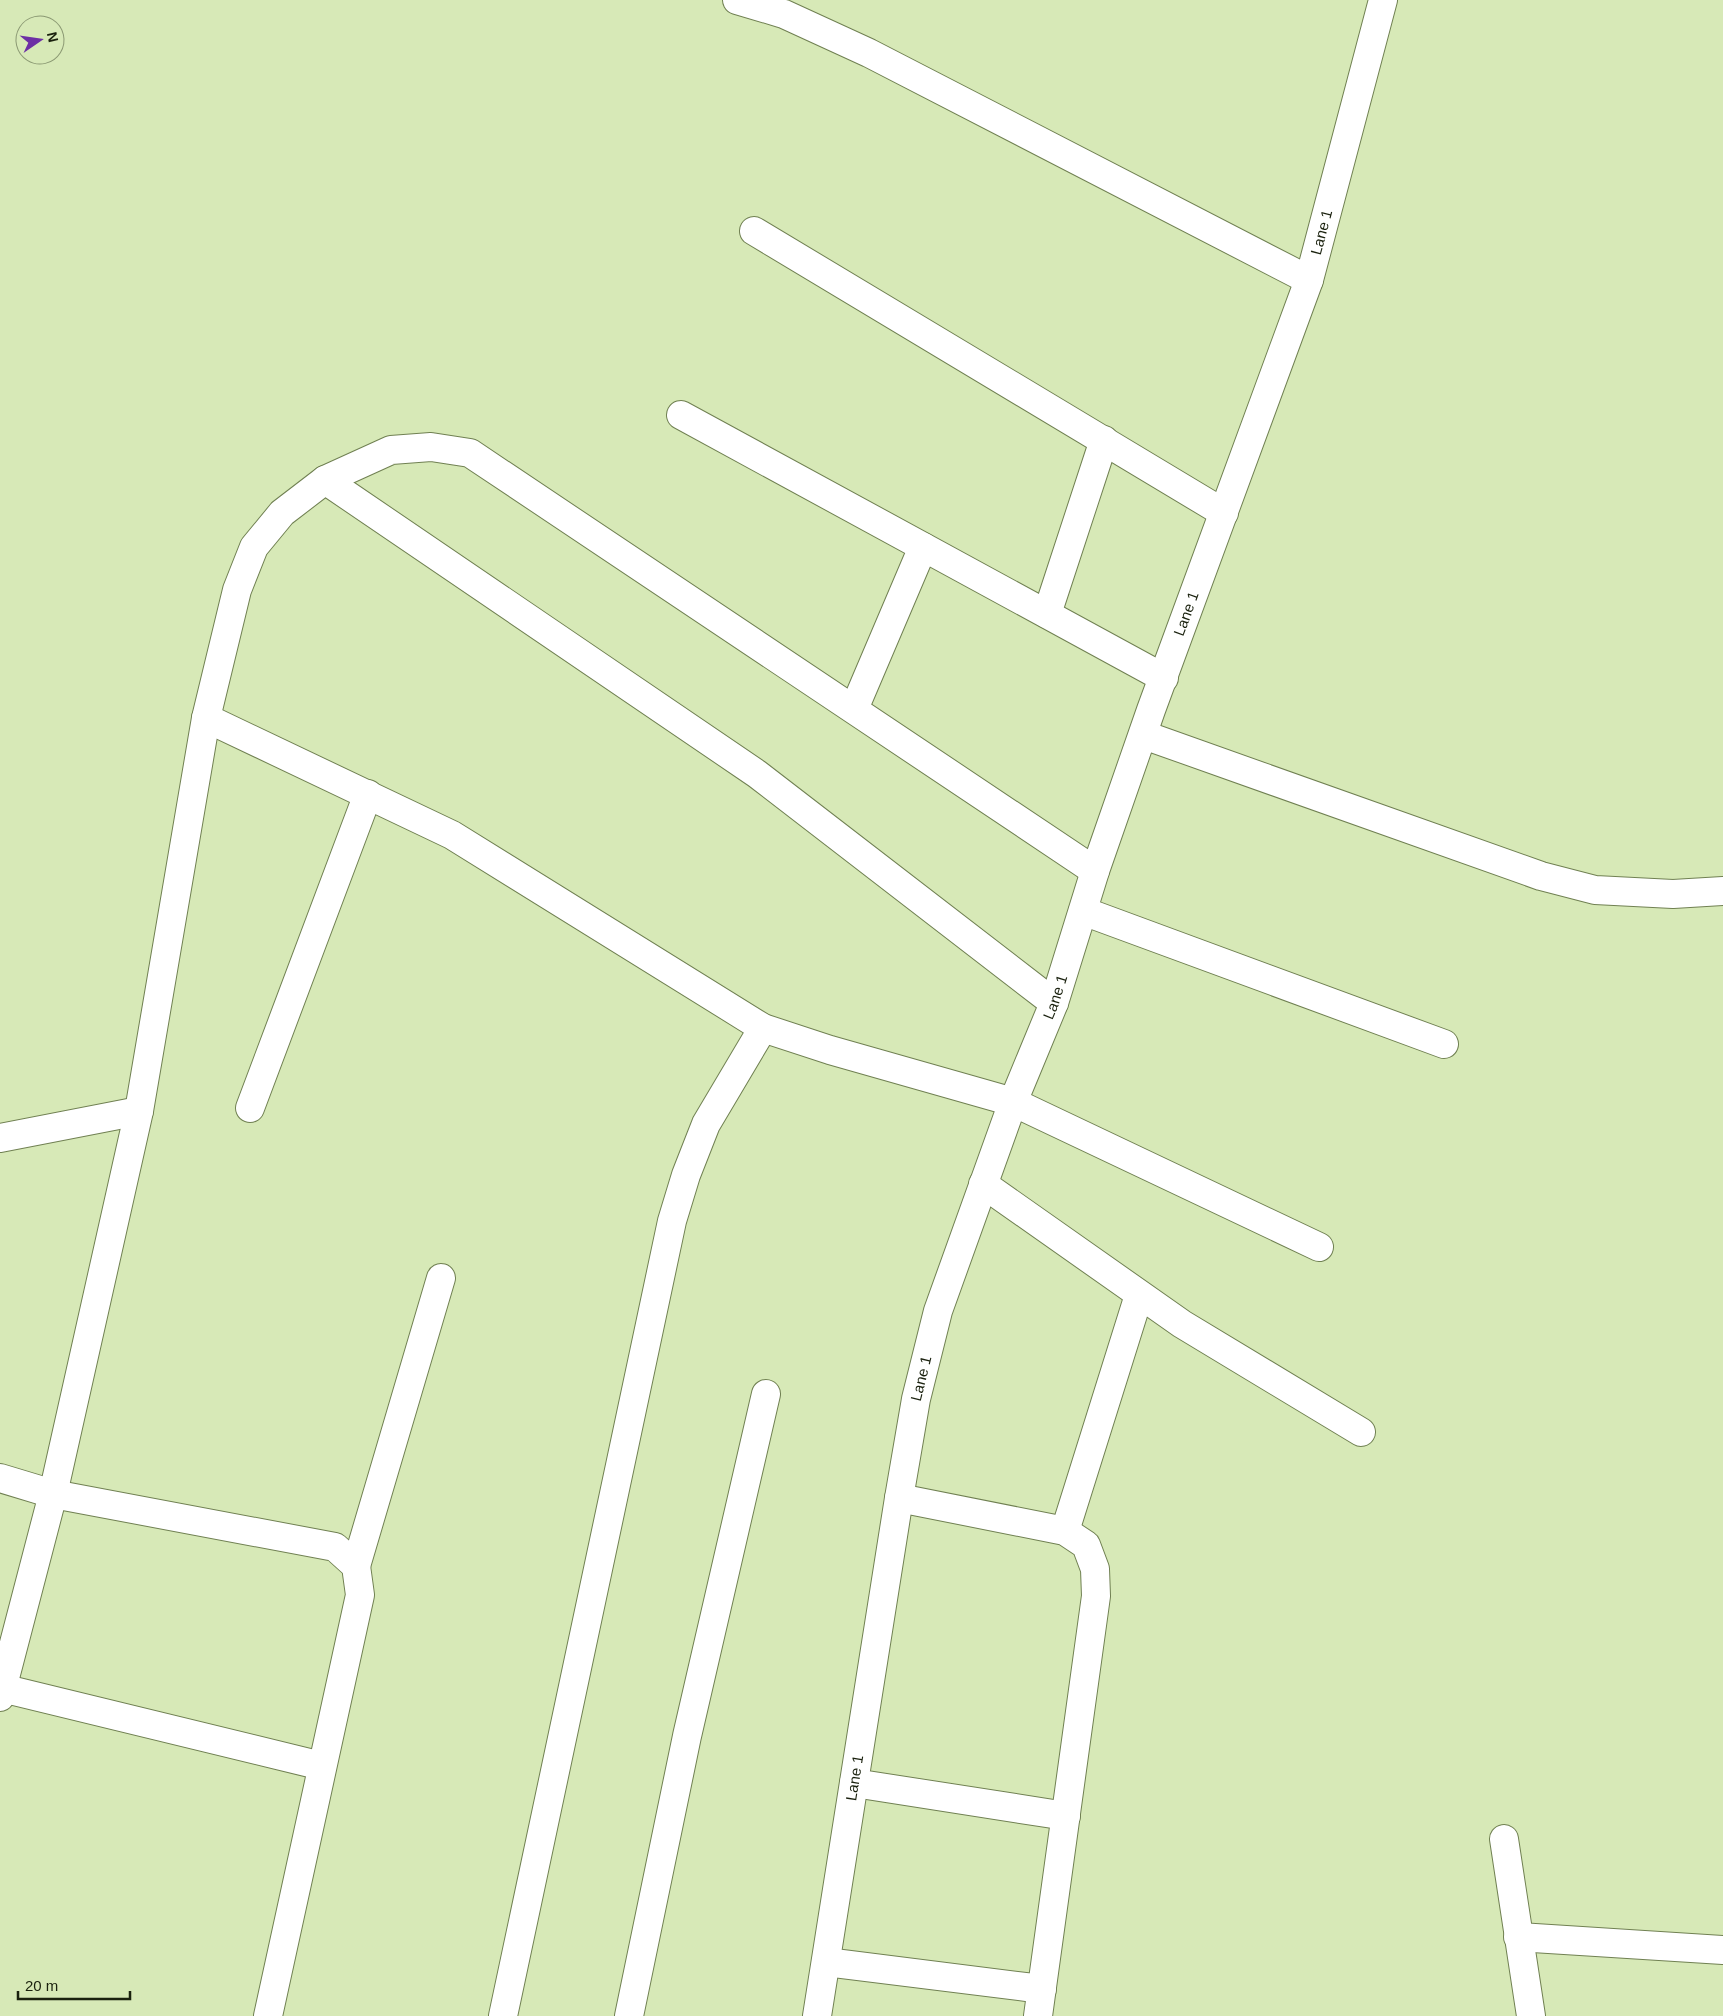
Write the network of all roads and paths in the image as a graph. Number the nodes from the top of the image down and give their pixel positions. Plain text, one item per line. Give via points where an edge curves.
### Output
1 (737, 0) edge
2 (1384, 0) edge
3 (788, 7) edge
4 (754, 231) dead end
5 (1309, 280) junction
6 (681, 415) dead end
7 (1104, 440) junction
8 (325, 480) junction
9 (1224, 512) junction
10 (923, 546) junction
11 (1047, 614) junction
12 (1164, 678) junction
13 (854, 710) junction
14 (206, 718) junction
15 (1144, 735) junction
16 (368, 794) junction
17 (1095, 871) junction
18 (1723, 891) edge
19 (1082, 910) junction
20 (1054, 1003) junction
21 (763, 1028) junction
22 (1444, 1044) dead end
23 (1013, 1102) junction
24 (250, 1108) dead end
25 (139, 1111) junction
26 (0, 1138) edge
27 (983, 1184) junction
28 (1319, 1247) dead end
29 (441, 1278) dead end
30 (1139, 1295) junction
31 (766, 1394) dead end
32 (1361, 1432) dead end
33 (0, 1478) edge
34 (53, 1494) junction
35 (899, 1498) junction
36 (1065, 1531) junction
37 (356, 1566) junction
38 (1, 1693) edge
39 (322, 1766) junction
40 (854, 1783) junction
41 (1066, 1816) junction
42 (1504, 1839) dead end
43 (1518, 1937) junction
44 (1723, 1950) edge
45 (826, 1962) junction
46 (1042, 1989) junction
47 (268, 2016) edge
48 (503, 2016) edge
49 (629, 2016) edge
50 (817, 2016) edge
51 (1038, 2016) edge
52 (1531, 2016) edge

1 - 3 street
2 - 5 street, Lane 1
3 - 5 street via 869,53
4 - 7 street
5 - 9 street, Lane 1
6 - 10 street
7 - 9 street
7 - 11 street
8 - 13 street via 391,450 431,447 470,453
8 - 14 street via 282,513 254,547 237,590
8 - 20 street via 757,774
9 - 12 street, Lane 1
10 - 11 street
10 - 13 street
11 - 12 street
12 - 15 street, Lane 1
13 - 17 street
14 - 16 street
14 - 25 street
15 - 17 street, Lane 1
15 - 18 street via 1541,876 1594,890 1673,894
16 - 21 street via 452,835
16 - 24 street
17 - 19 street, Lane 1
19 - 20 street, Lane 1
19 - 22 street
20 - 23 street, Lane 1
21 - 23 street
21 - 48 street via 706,1124 672,1221
23 - 27 street, Lane 1
23 - 28 street
25 - 26 street
25 - 34 street
27 - 30 street
27 - 35 street, Lane 1 via 938,1310 916,1399
29 - 37 street
30 - 32 street
30 - 36 street
31 - 49 street via 687,1736
33 - 34 street
34 - 37 street via 335,1547
34 - 38 street
35 - 36 street
35 - 40 street, Lane 1
36 - 41 street via 1086,1545 1095,1569 1096,1596
37 - 39 street via 360,1595
38 - 39 street
39 - 47 street
40 - 41 street
40 - 45 street, Lane 1
41 - 46 street
42 - 43 street
43 - 44 street
43 - 52 street
45 - 46 street
45 - 50 street, Lane 1
46 - 51 street

